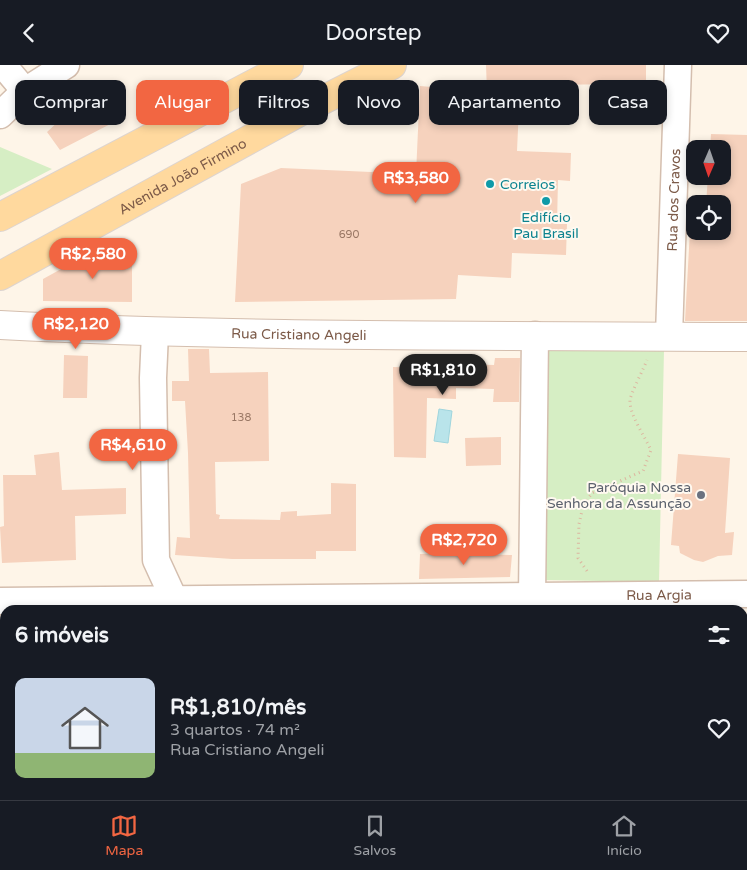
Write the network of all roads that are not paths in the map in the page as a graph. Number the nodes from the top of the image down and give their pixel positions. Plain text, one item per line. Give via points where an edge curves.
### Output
1 (4, 65) edge
2 (66, 65) edge
3 (289, 65) edge
4 (392, 65) edge
5 (678, 65) edge
6 (16, 80) edge
7 (42, 80) edge
8 (15, 101) edge
9 (0, 115) edge
10 (0, 217) edge
11 (0, 275) edge
12 (0, 325) edge
13 (155, 333) junction
14 (535, 335) junction
15 (669, 336) junction
16 (747, 337) edge
17 (747, 594) edge
18 (0, 601) edge
19 (176, 604) edge
20 (533, 604) edge

1 - 6 street
2 - 7 street
3 - 10 main road
4 - 11 main road, Avenida João Firmino
5 - 15 street, Rua dos Cravos
8 - 9 street
12 - 13 street, Rua Cristiano Angeli
13 - 14 street, Rua Cristiano Angeli
13 - 19 street via 156,560
14 - 15 street, Rua Cristiano Angeli
14 - 20 street
15 - 16 street, Rua Cristiano Angeli
17 - 20 street, Rua Argia
18 - 19 street, Rua Argia
19 - 20 street, Rua Argia

